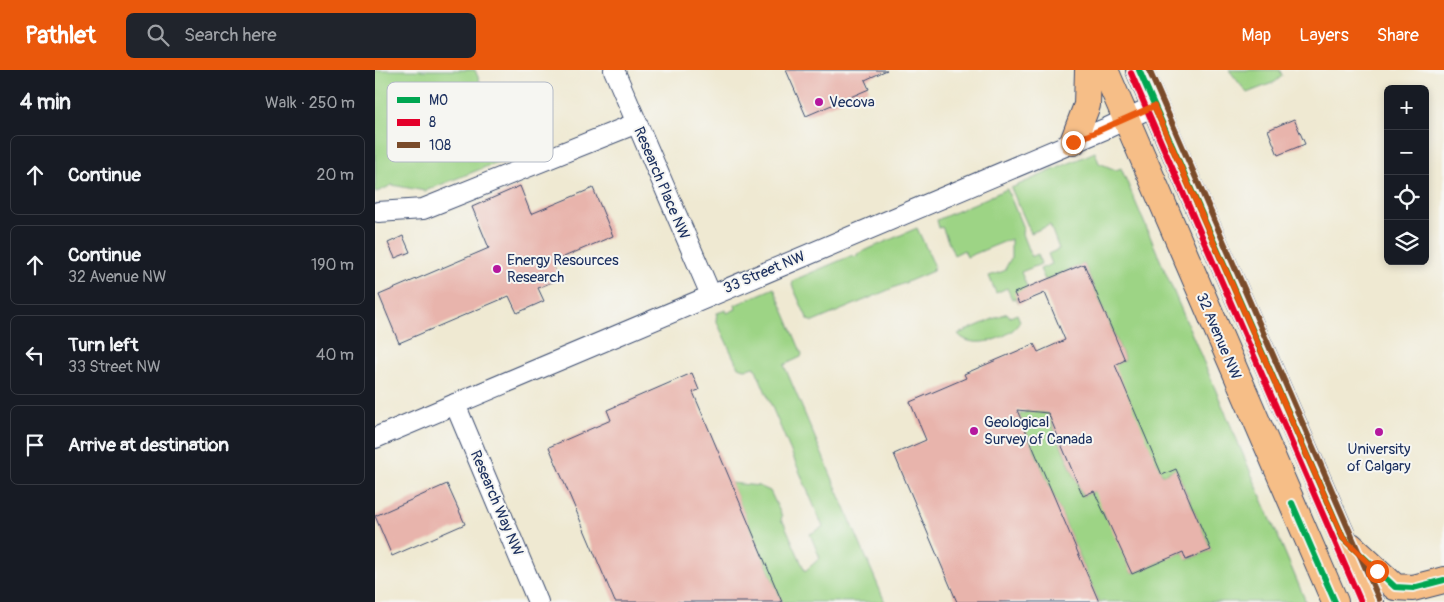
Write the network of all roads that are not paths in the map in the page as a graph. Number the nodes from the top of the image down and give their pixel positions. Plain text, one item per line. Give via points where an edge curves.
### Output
1 (614, 70) edge
2 (1088, 70) edge
3 (1105, 70) edge
4 (1139, 70) edge
5 (1154, 106) junction
6 (1125, 119) junction
7 (637, 123) junction
8 (1073, 142) junction
9 (553, 157) edge
10 (540, 162) edge
11 (378, 212) dead end
12 (711, 295) junction
13 (455, 404) junction
14 (375, 438) edge
15 (1343, 538) junction
16 (1444, 580) edge
17 (1444, 588) edge
18 (538, 602) edge
19 (1335, 602) edge
20 (1371, 602) edge
21 (1411, 602) edge

1 - 7 street, Research Place NW
2 - 8 main road via 1087,105
3 - 6 main road, 32 Avenue NW
4 - 5 main road
5 - 6 street, 33 Street NW
5 - 15 main road
6 - 8 street, 33 Street NW
6 - 19 main road, 32 Avenue NW
7 - 9 street
7 - 12 street, Research Place NW
8 - 12 street, 33 Street NW
10 - 11 street via 423,209
12 - 13 street, 33 Street NW
13 - 14 street, 33 Street NW
13 - 18 street, Research Way NW
15 - 16 main road via 1395,586 1413,588
15 - 20 main road
17 - 21 street

